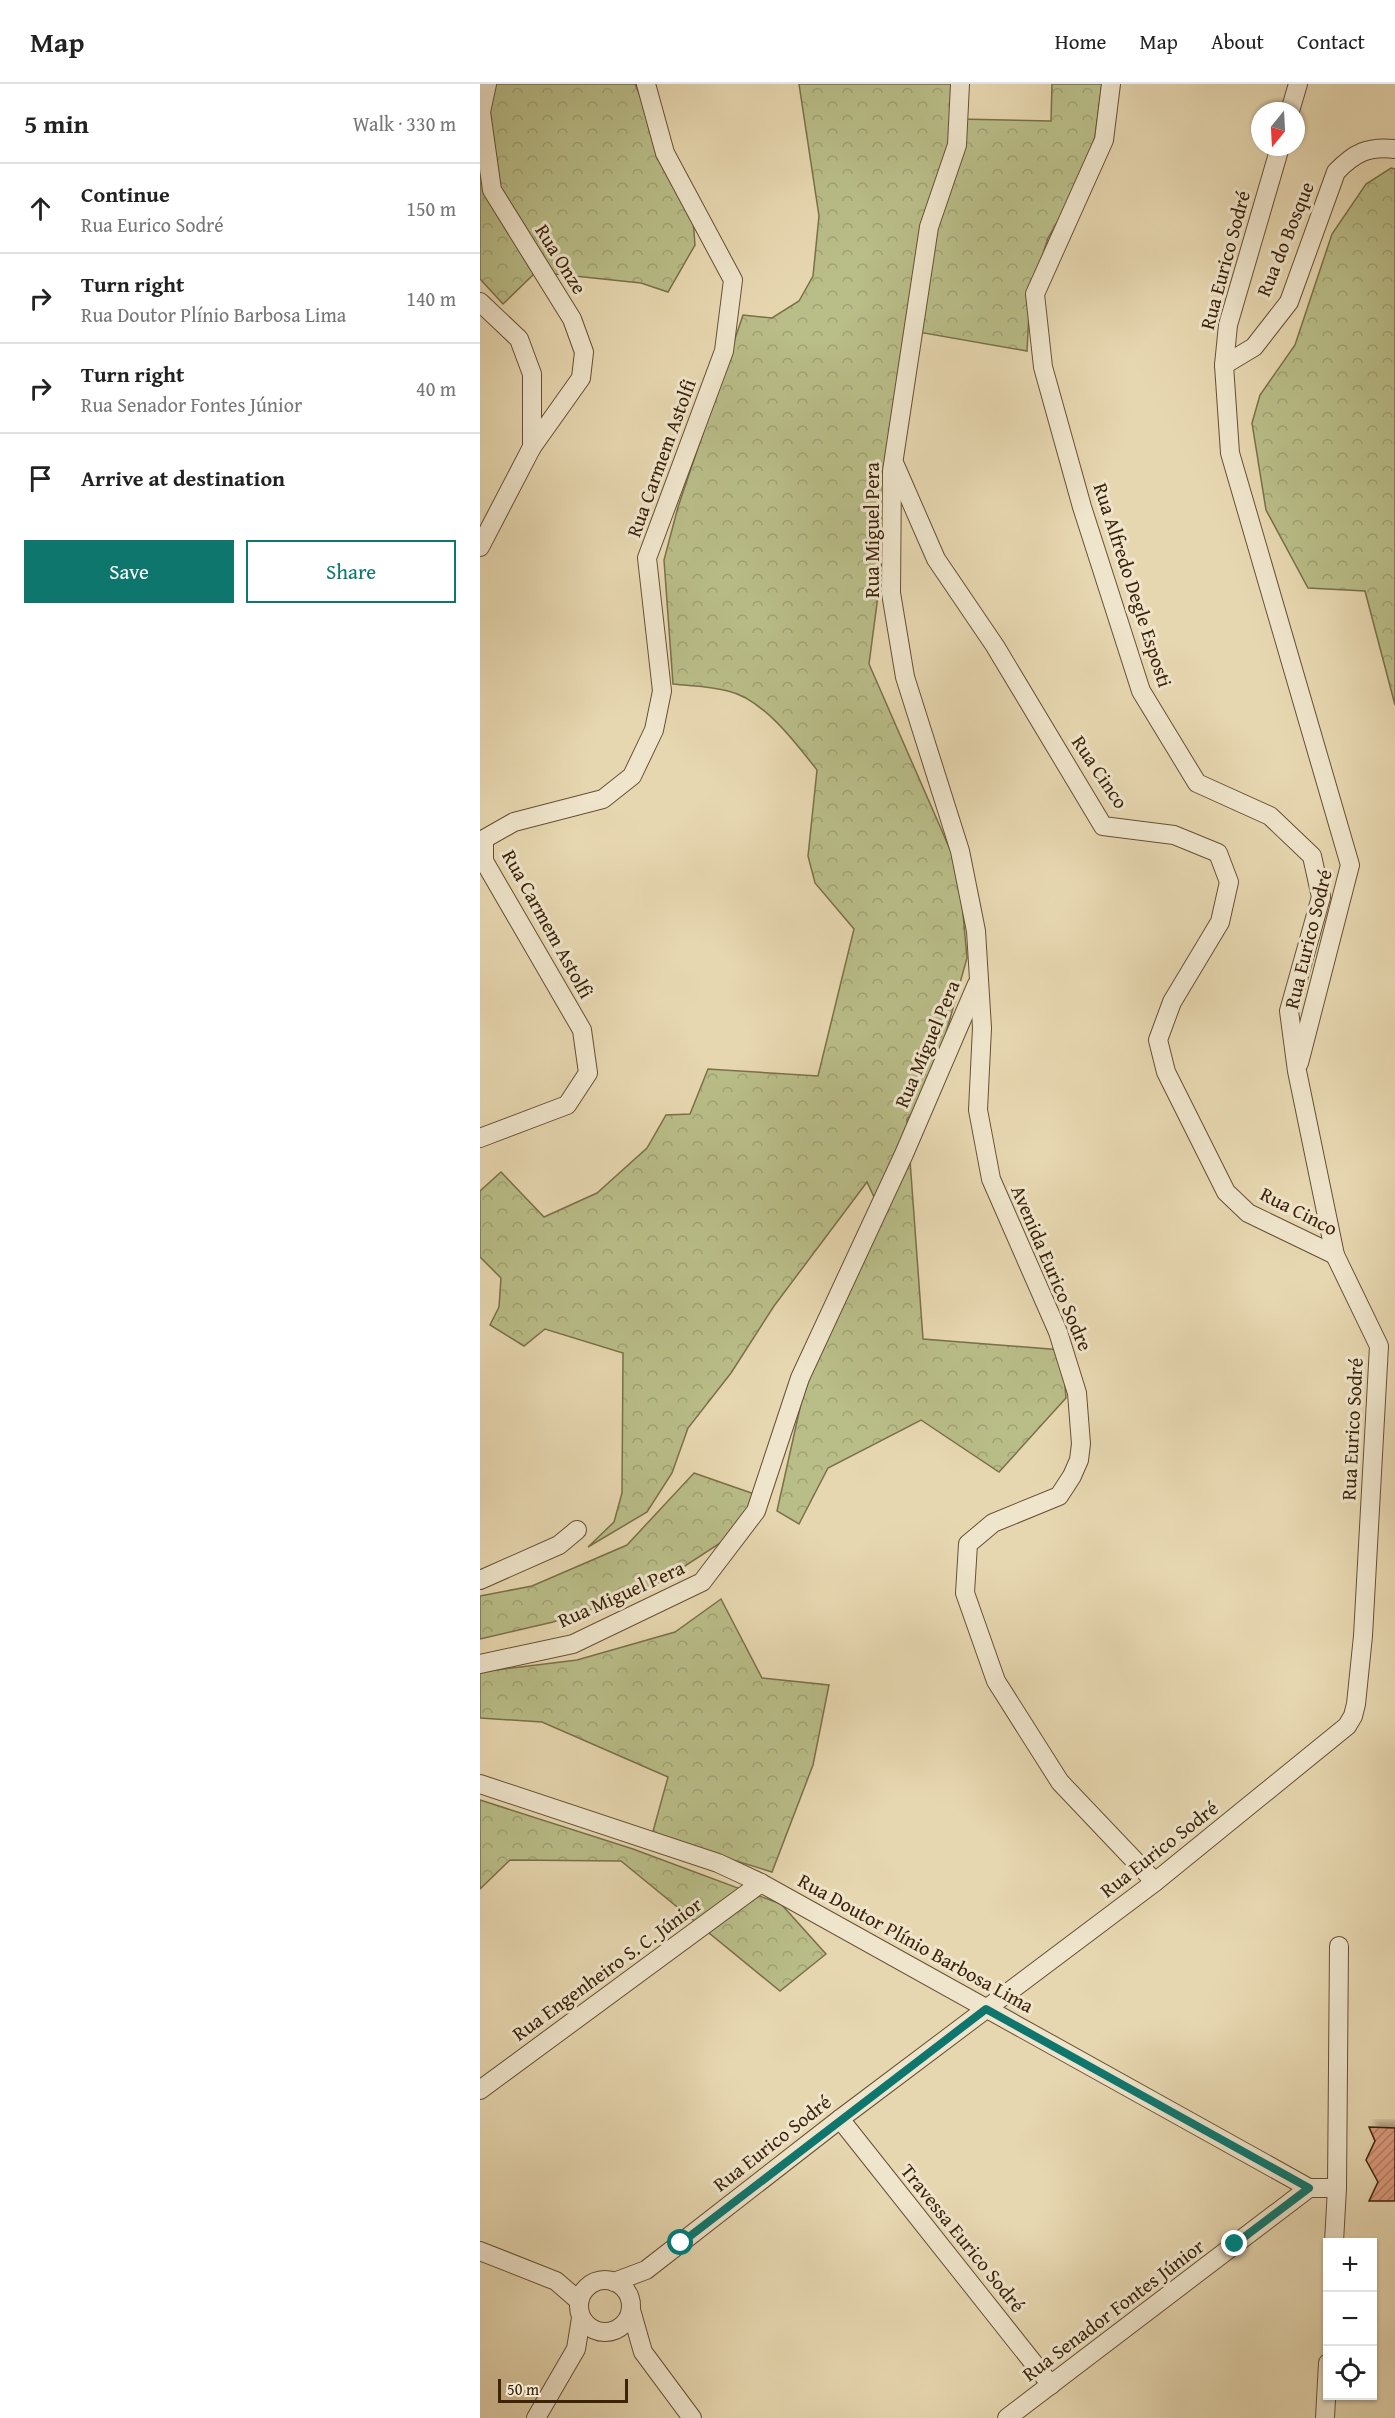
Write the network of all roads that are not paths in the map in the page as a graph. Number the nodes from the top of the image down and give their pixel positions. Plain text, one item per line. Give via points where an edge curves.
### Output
1 (487, 84) edge
2 (646, 84) edge
3 (960, 84) edge
4 (1111, 84) edge
5 (1298, 84) edge
6 (1293, 102) edge
7 (1395, 149) edge
8 (1277, 156) edge
9 (480, 302) edge
10 (1224, 365) junction
11 (532, 447) junction
12 (893, 460) junction
13 (480, 547) edge
14 (979, 980) junction
15 (1297, 1071) junction
16 (480, 1138) edge
17 (1335, 1255) junction
18 (577, 1530) dead end
19 (480, 1580) edge
20 (480, 1664) edge
21 (480, 1784) edge
22 (1155, 1882) junction
23 (761, 1883) junction
24 (1339, 1946) dead end
25 (986, 2009) junction
26 (480, 2090) edge
27 (840, 2119) junction
28 (1309, 2188) junction
29 (1337, 2188) junction
30 (1334, 2238) edge
31 (480, 2251) edge
32 (646, 2270) junction
33 (614, 2282) junction
34 (583, 2301) junction
35 (631, 2306) junction
36 (606, 2332) junction
37 (576, 2349) junction
38 (643, 2352) junction
39 (1051, 2385) junction
40 (1325, 2400) edge
41 (536, 2418) edge
42 (692, 2418) edge
43 (1008, 2418) edge
44 (1324, 2418) edge

1 - 11 street, Rua Onze via 481,112 492,190 572,319 584,352 581,378
2 - 16 street, Rua Carmem Astolfi via 665,153 733,280 724,351 647,558 662,691 654,730 632,776 603,799 514,822 484,839 484,861 582,1030 588,1073 567,1105
3 - 12 street, Rua Miguel Pera via 957,145 929,227
4 - 15 street, Rua Alfredo Degle Esposti via 1104,140 1035,294 1043,367 1082,507 1141,691 1197,783 1270,816 1312,856 1321,897 1288,1011
5 - 6 street
7 - 10 street, Rua do Bosque via 1352,155 1336,172 1289,302 1254,346
8 - 10 street, Rua Eurico Sodré via 1228,324
9 - 11 street, Rua Onze via 519,339 532,374
10 - 15 street, Rua Eurico Sodré via 1230,453 1350,864
11 - 13 street, Rua Onze
12 - 14 street, Rua Miguel Pera via 891,593 905,677 960,852 976,931
12 - 17 street, Rua Cinco via 936,559 995,646 1103,826 1174,835 1218,853 1229,882 1220,922 1172,1002 1158,1040 1166,1072 1226,1192 1248,1213
14 - 20 street, Rua Miguel Pera via 800,1378 756,1511 702,1582 573,1644
14 - 22 street, Avenida Eurico Sodre via 982,1028 978,1110 991,1179 1058,1332 1077,1393 1081,1444 1076,1468 1059,1496 993,1523 968,1544 965,1593 996,1681 1060,1782
15 - 17 street, Rua Eurico Sodré
17 - 22 street, Rua Eurico Sodré via 1379,1346 1363,1636 1353,1716 1347,1726
18 - 19 street via 559,1545
21 - 23 street, Rua Doutor Plínio Barbosa Lima via 718,1863
22 - 25 street, Rua Eurico Sodré
23 - 25 street, Rua Doutor Plínio Barbosa Lima
23 - 26 street, Rua Engenheiro S. C. Júnior
24 - 29 street
25 - 27 street, Rua Eurico Sodré
25 - 28 street, Rua Doutor Plínio Barbosa Lima
27 - 32 street, Rua Eurico Sodré
27 - 39 street, Travessa Eurico Sodré
28 - 29 street
28 - 39 street, Rua Senador Fontes Júnior
29 - 30 street
31 - 34 street via 556,2281
32 - 33 street, Rua Eurico Sodré
32 - 35 street, Rua Eurico Sodré
33 - 34 street via 596,2282
33 - 35 street via 627,2293
34 - 36 street via 594,2330
34 - 37 street
35 - 36 street via 620,2328
35 - 38 street
36 - 37 street
36 - 38 street
37 - 41 street
38 - 42 street
39 - 43 street, Rua Senador Fontes Júnior
40 - 44 street

